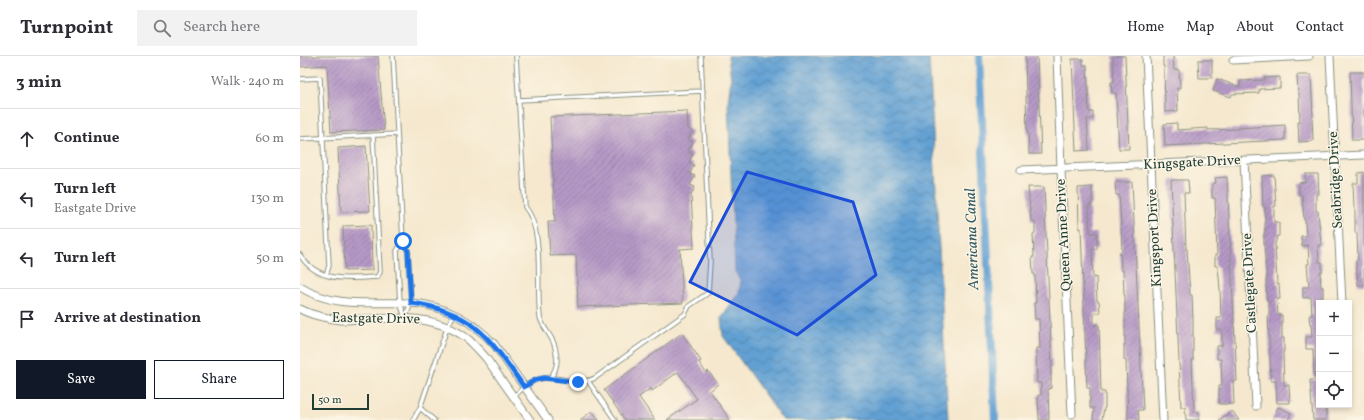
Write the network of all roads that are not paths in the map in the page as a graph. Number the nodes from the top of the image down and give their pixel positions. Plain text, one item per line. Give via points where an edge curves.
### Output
1 (393, 56) edge
2 (516, 56) edge
3 (701, 56) edge
4 (1058, 56) edge
5 (1146, 56) edge
6 (1309, 56) edge
7 (1330, 56) edge
8 (1233, 60) dead end
9 (300, 79) edge
10 (703, 90) junction
11 (519, 100) junction
12 (397, 134) junction
13 (373, 135) junction
14 (323, 138) junction
15 (300, 139) edge
16 (1364, 155) edge
17 (1335, 156) junction
18 (1244, 160) junction
19 (1152, 164) junction
20 (1060, 169) junction
21 (1021, 170) dead end
22 (403, 241) junction
23 (300, 255) edge
24 (326, 275) junction
25 (300, 287) edge
26 (1342, 300) edge
27 (400, 303) junction
28 (411, 303) junction
29 (300, 309) edge
30 (300, 314) edge
31 (310, 314) junction
32 (454, 314) junction
33 (405, 318) junction
34 (447, 328) junction
35 (550, 378) junction
36 (588, 382) junction
37 (524, 387) junction
38 (513, 397) junction
39 (1256, 406) dead end
40 (420, 408) junction
41 (1072, 414) dead end
42 (413, 420) edge
43 (434, 420) edge
44 (530, 420) edge
45 (548, 420) edge
46 (615, 420) edge
47 (1163, 420) edge

1 - 12 lane
2 - 11 lane
3 - 10 lane
4 - 20 street, Queen Anne Drive
5 - 19 street, Kingsport Drive
6 - 8 street
7 - 17 street, Seabridge Drive
9 - 14 lane via 320,78
10 - 11 lane
10 - 36 lane via 710,262 708,293 689,306 686,314
11 - 35 lane via 525,207 530,212 536,230 540,318 556,350 555,373
12 - 13 lane
12 - 22 lane
13 - 14 lane
13 - 24 lane via 380,272 377,277 344,279
14 - 15 lane
14 - 24 lane via 329,266
16 - 17 street, Kingsgate Drive
17 - 18 street, Kingsgate Drive
17 - 26 street, Seabridge Drive
18 - 19 street, Kingsgate Drive
18 - 39 street, Castlegate Drive
19 - 20 street, Kingsgate Drive
19 - 47 street, Kingsport Drive
20 - 21 street, Kingsgate Drive
20 - 41 street, Queen Anne Drive
22 - 27 lane via 398,251
22 - 28 lane via 408,251
23 - 24 lane via 310,266
25 - 27 street, Eastgate Drive via 337,302
27 - 28 street, Eastgate Drive
27 - 33 lane
28 - 32 street, Eastgate Drive
28 - 33 lane
29 - 31 street, Eastgate Drive
30 - 31 street
31 - 33 street, Eastgate Drive via 341,320
32 - 34 lane
32 - 37 street, Eastgate Drive via 485,334
33 - 34 street, Eastgate Drive via 427,320
34 - 38 street, Eastgate Drive via 469,341 486,358
34 - 40 lane
35 - 36 lane
35 - 37 lane via 535,380
36 - 46 lane
37 - 38 lane
37 - 45 street, Eastgate Drive
38 - 44 street, Eastgate Drive
40 - 42 lane
40 - 43 lane

